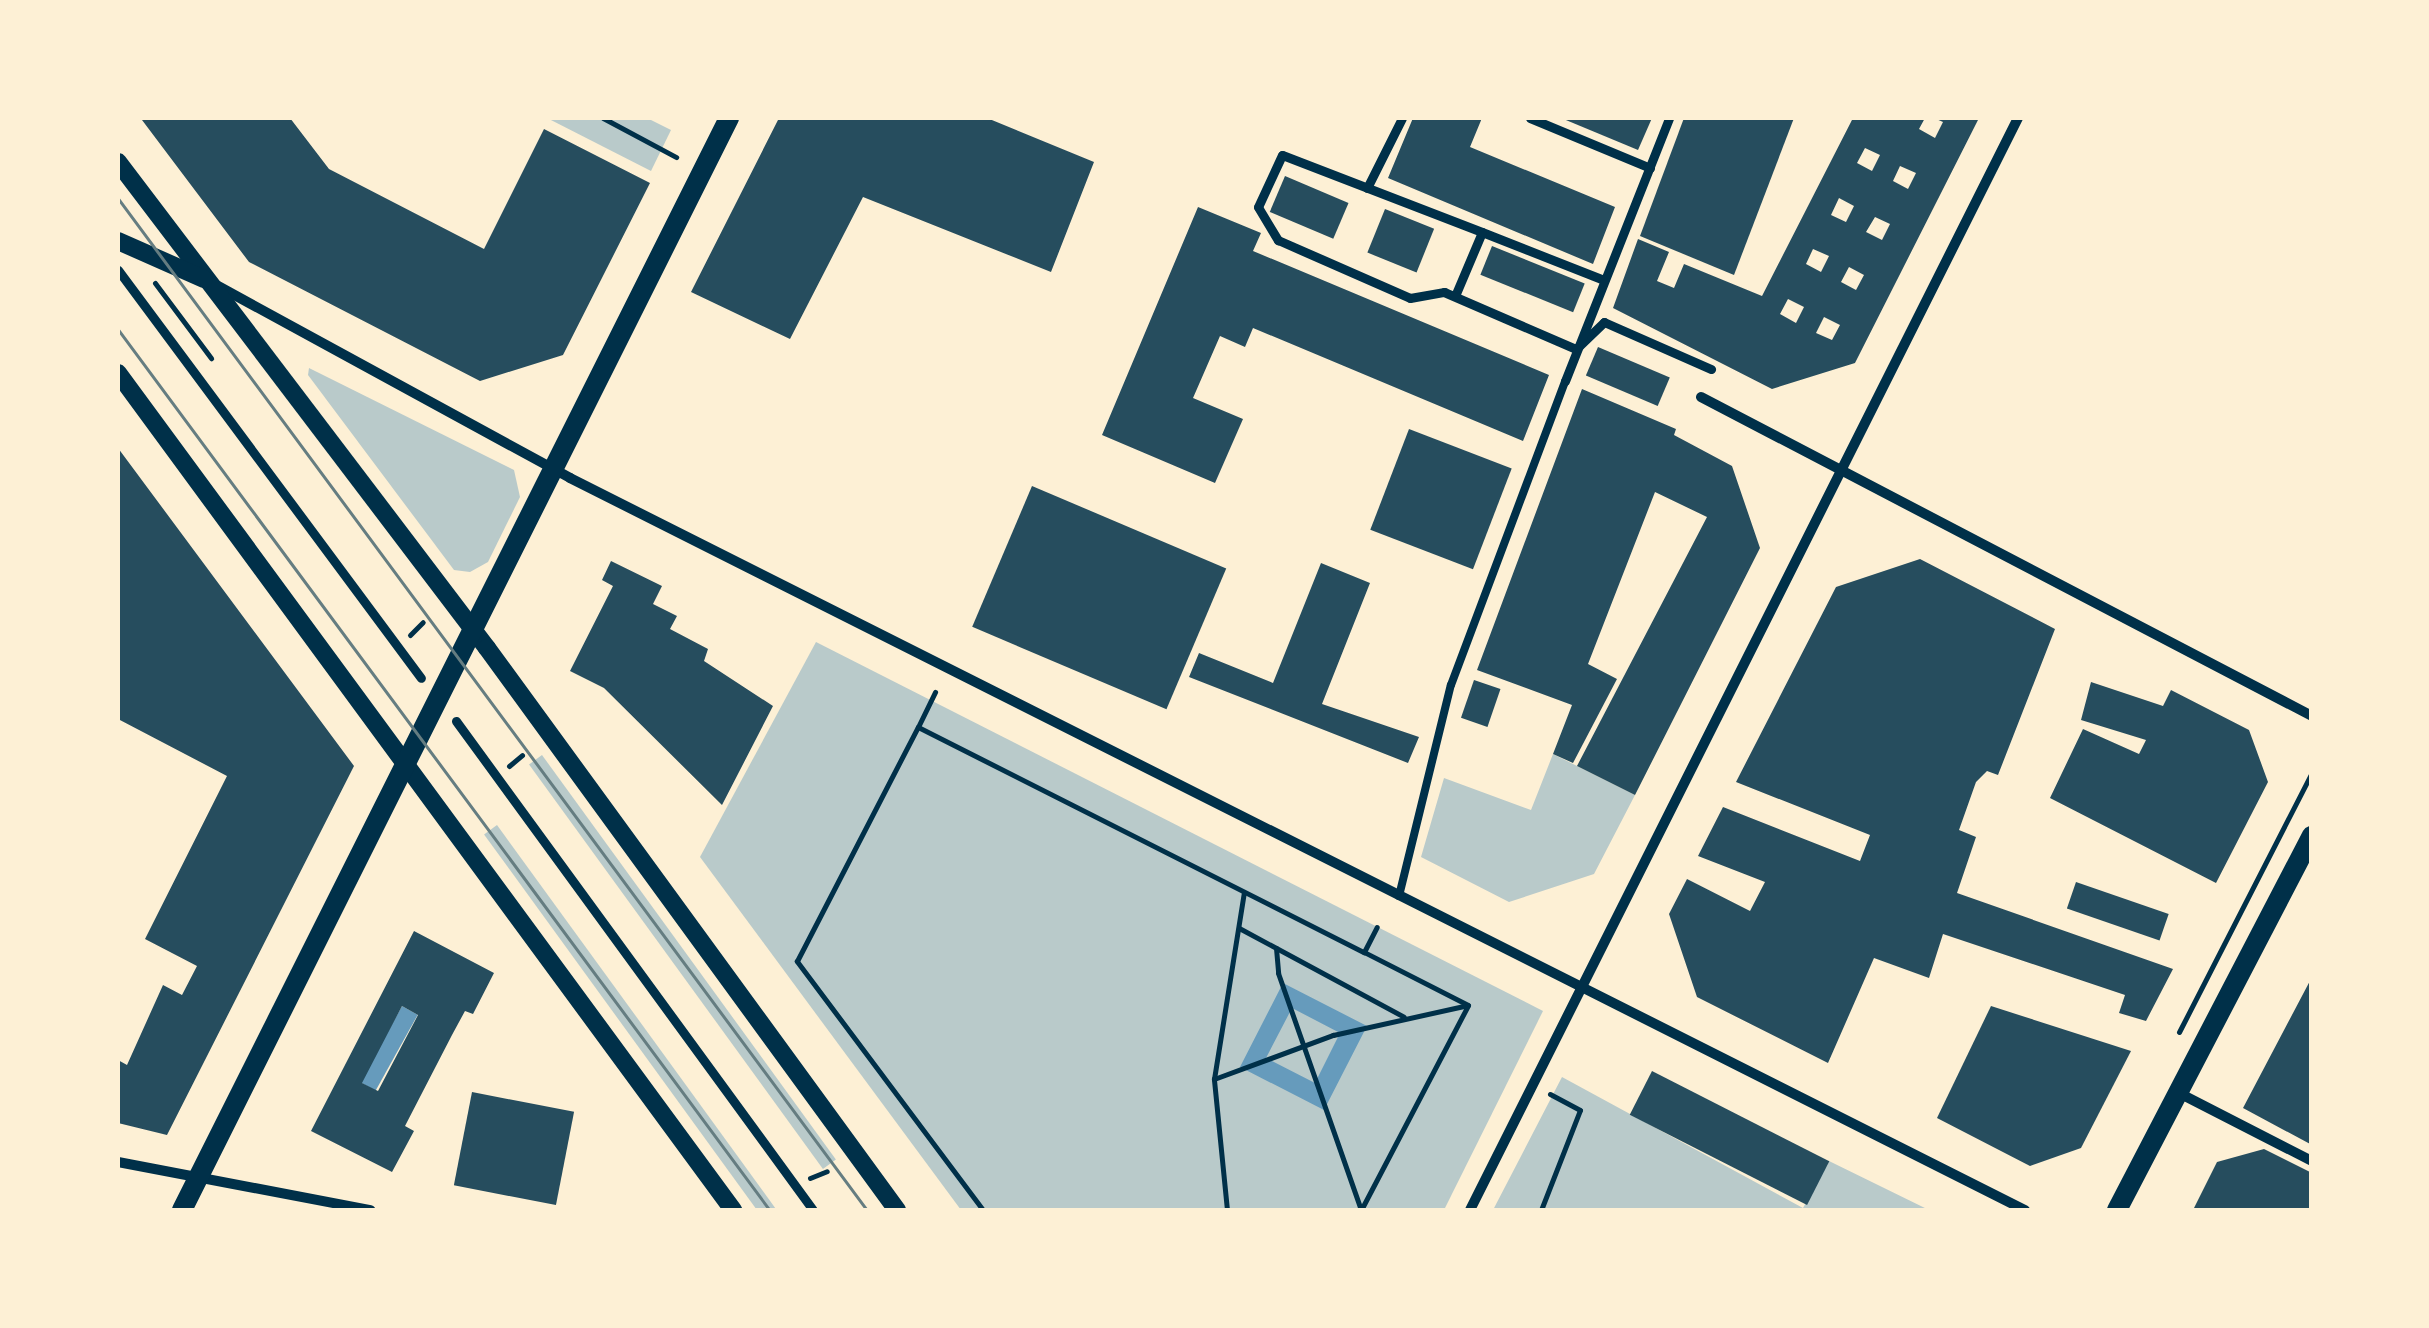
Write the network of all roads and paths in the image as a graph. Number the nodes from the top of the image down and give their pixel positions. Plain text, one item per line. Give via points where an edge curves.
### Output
1 (603, 118) edge
2 (729, 118) edge
3 (1402, 118) edge
4 (1530, 118) edge
5 (1670, 118) edge
6 (2018, 118) edge
7 (676, 157) dead end
8 (118, 162) edge
9 (1650, 168) junction
10 (1367, 188) junction
11 (1482, 232) junction
12 (118, 241) edge
13 (118, 270) edge
14 (205, 279) junction
15 (1604, 280) junction
16 (1455, 296) junction
17 (1576, 349) junction
18 (1712, 370) dead end
19 (118, 373) edge
20 (1565, 381) joint
21 (1701, 398) dead end
22 (553, 468) junction
23 (1843, 469) junction
24 (471, 626) junction
25 (421, 678) dead end
26 (935, 692) dead end
27 (2312, 716) edge
28 (456, 721) dead end
29 (918, 727) junction
30 (406, 763) junction
31 (2312, 772) edge
32 (2312, 836) edge
33 (1244, 892) junction
34 (1399, 896) junction
35 (1377, 927) dead end
36 (1238, 928) junction
37 (1276, 948) junction
38 (1364, 952) junction
39 (1582, 987) junction
40 (1468, 1005) junction
41 (1404, 1017) junction
42 (2174, 1042) dead end
43 (1303, 1046) junction
44 (1214, 1079) junction
45 (2179, 1092) junction
46 (1549, 1094) dead end
47 (2312, 1161) edge
48 (118, 1162) edge
49 (196, 1180) junction
50 (182, 1210) edge
51 (370, 1210) edge
52 (733, 1210) edge
53 (813, 1210) edge
54 (897, 1210) edge
55 (983, 1210) edge
56 (1227, 1210) edge
57 (1361, 1210) edge
58 (1470, 1210) edge
59 (1541, 1210) edge
60 (2024, 1210) edge
61 (2118, 1210) edge

1 - 7 path
2 - 22 main road
3 - 10 street
4 - 9 street
5 - 9 street
6 - 23 street
8 - 14 street
9 - 15 street
10 - 11 street
10 - 16 street via 1282,156 1258,207 1278,240 1410,298
11 - 15 street
11 - 16 street
12 - 14 street
13 - 25 street
14 - 22 street
14 - 24 street
15 - 17 street
16 - 17 street
17 - 18 street via 1604,322
17 - 20 street
19 - 30 street
20 - 34 lane via 1451,685
21 - 23 street
22 - 24 main road
22 - 34 street
23 - 27 street
23 - 39 street
24 - 30 main road
24 - 54 street
26 - 29 path
28 - 53 street
29 - 33 path
29 - 55 path via 797,960
30 - 49 main road
30 - 52 street
31 - 42 path
32 - 45 main road
33 - 36 path
33 - 38 path
34 - 39 street
35 - 38 path
36 - 37 path
36 - 44 path
37 - 41 path
37 - 43 path
38 - 40 path
39 - 58 street
39 - 60 street
40 - 41 path
40 - 57 path
41 - 43 path
43 - 44 path
43 - 57 path
44 - 56 path
45 - 47 street
45 - 61 main road
46 - 59 path via 1580,1110
48 - 49 street
49 - 50 main road
49 - 51 street

